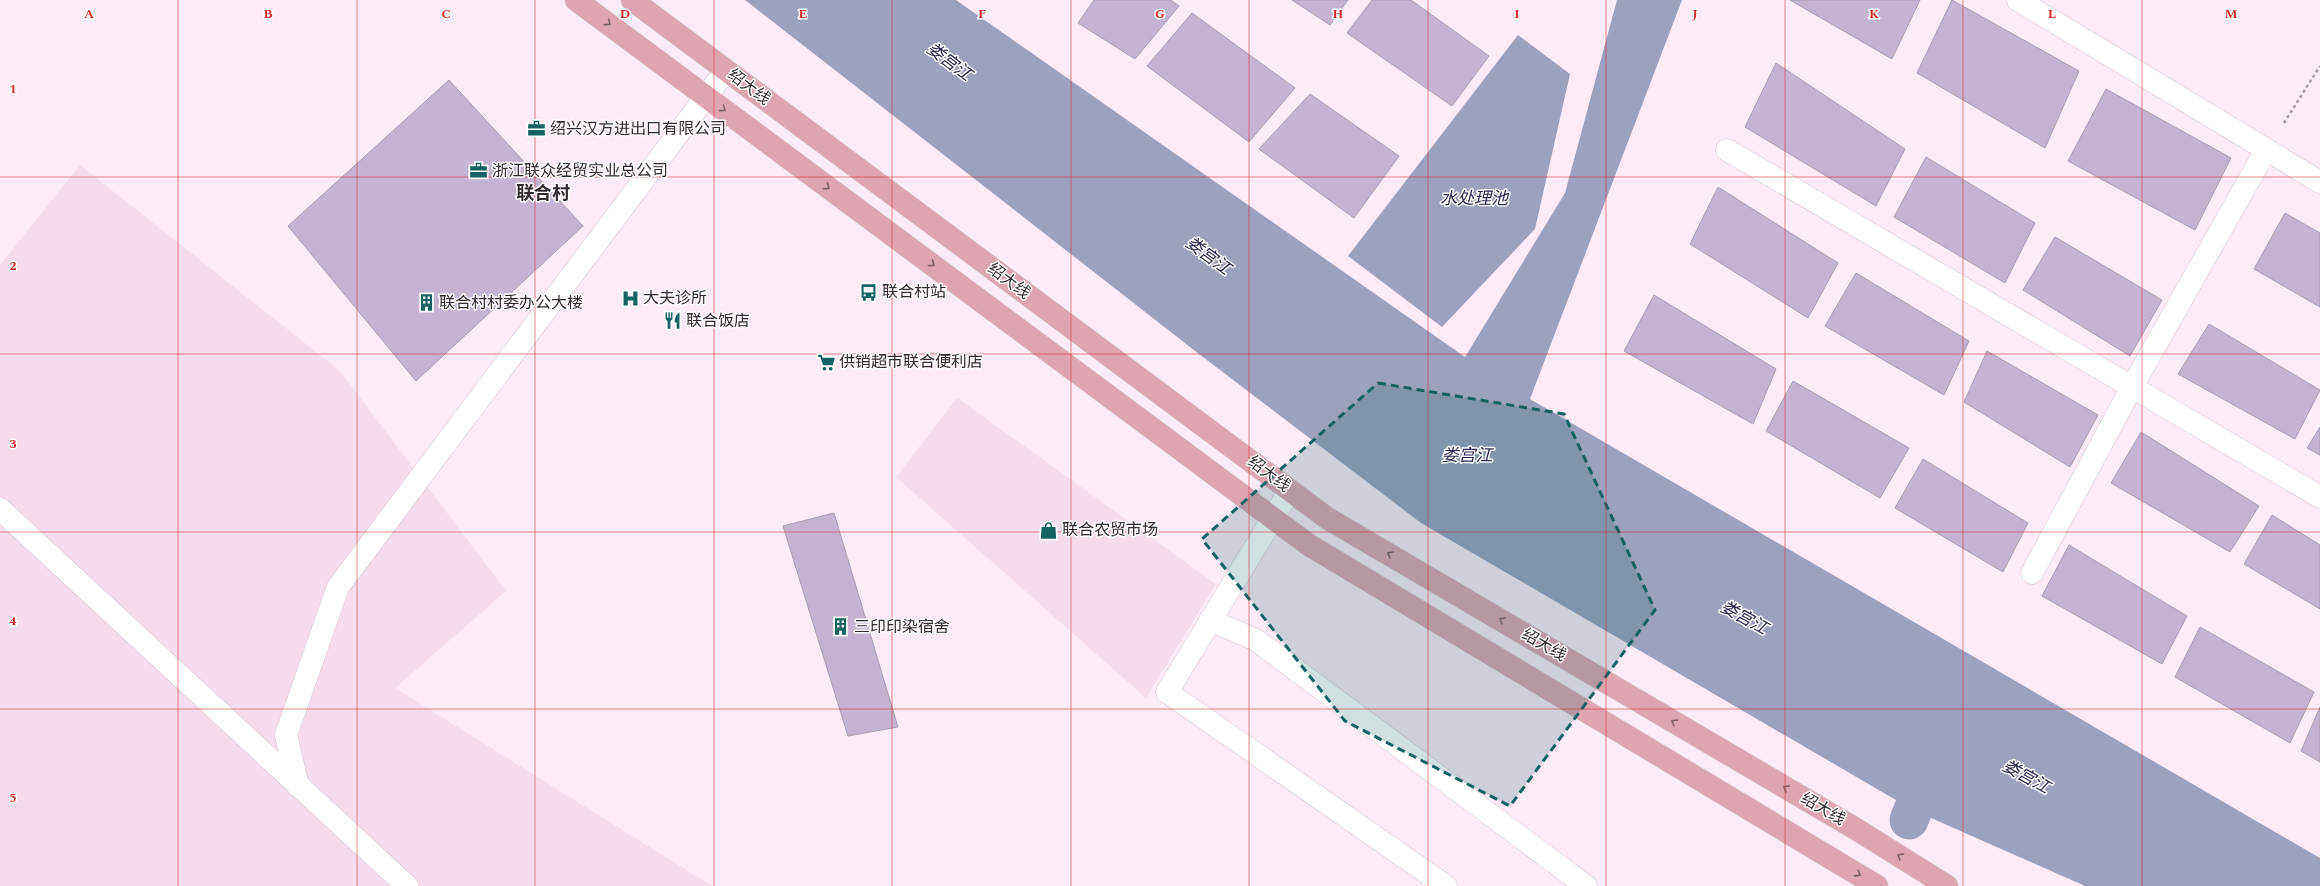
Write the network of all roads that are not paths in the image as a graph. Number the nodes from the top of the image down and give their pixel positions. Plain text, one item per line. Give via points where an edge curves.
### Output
1 (576, 0) edge
2 (632, 0) edge
3 (2018, 0) edge
4 (726, 70) junction
5 (706, 97) junction
6 (1727, 150) dead end
7 (2266, 150) junction
8 (2320, 182) edge
9 (2132, 387) junction
10 (1290, 490) junction
11 (2320, 498) edge
12 (0, 509) edge
13 (1272, 518) junction
14 (2032, 573) dead end
15 (1210, 620) junction
16 (298, 786) junction
17 (407, 886) edge
18 (1446, 886) edge
19 (1586, 886) edge
20 (1877, 886) edge
21 (1947, 886) edge

1 -> 5 main road, 绍大线
2 - 4 main road, 绍大线
3 - 7 street
4 - 5 street
4 - 10 main road, 绍大线
5 -> 13 main road, 绍大线
5 - 16 street via 338,587 286,735
6 - 9 street
7 - 8 street
7 - 9 street
9 - 11 street
9 - 14 street
10 - 13 street
21 -> 10 main road, 绍大线 via 1856,829 1327,518
12 - 16 street
13 - 15 street
13 -> 20 main road, 绍大线 via 1309,545
15 - 18 street via 1167,692
15 - 19 street via 1256,640
16 - 17 street

